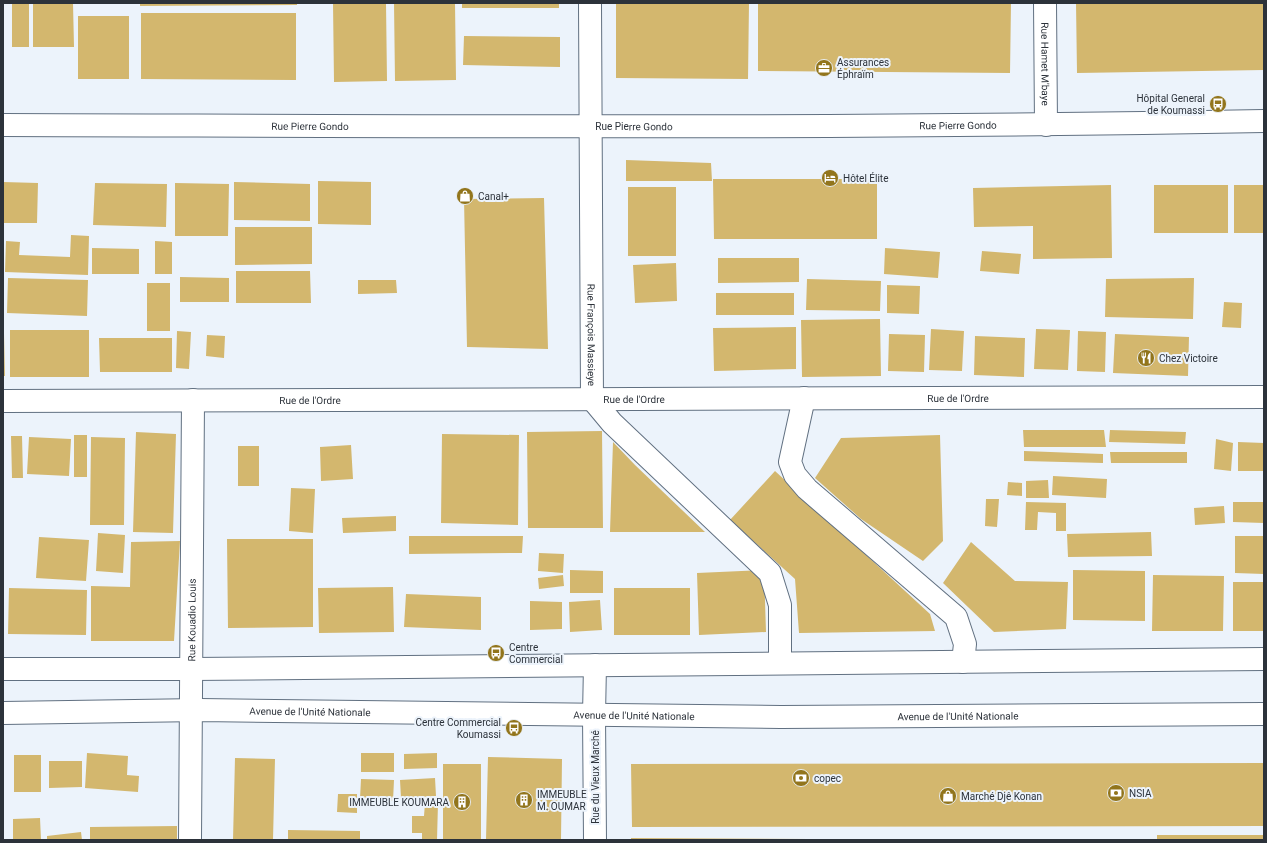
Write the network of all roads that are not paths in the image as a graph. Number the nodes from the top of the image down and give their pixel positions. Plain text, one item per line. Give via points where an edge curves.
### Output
1 (590, 3) edge
2 (1044, 3) edge
3 (1264, 121) edge
4 (3, 125) edge
5 (1046, 125) junction
6 (591, 126) junction
7 (1264, 397) edge
8 (804, 398) junction
9 (592, 399) junction
10 (192, 400) junction
11 (3, 401) edge
12 (1264, 660) edge
13 (963, 662) junction
14 (780, 663) junction
15 (595, 665) junction
16 (3, 669) edge
17 (191, 669) junction
18 (191, 711) junction
19 (3, 713) edge
20 (1264, 714) edge
21 (594, 715) junction
22 (190, 840) edge
23 (595, 840) edge

1 - 6 street, Rue François Massieye
2 - 5 street, Rue Hamet M'baye
3 - 5 street, Rue Pierre Gondo
4 - 6 street, Rue Pierre Gondo
5 - 6 street, Rue Pierre Gondo
6 - 9 street, Rue François Massieye
7 - 8 street, Rue de l'Ordre
8 - 9 street, Rue de l'Ordre
8 - 13 street via 790,462 794,475 956,617 964,644
9 - 10 street, Rue de l'Ordre
9 - 14 street, Rue François Massieye via 612,423 770,573 780,605
10 - 11 street, Rue de l'Ordre
10 - 17 street, Rue Kouadio Louis
12 - 13 street
13 - 14 street
14 - 15 street
15 - 17 street
15 - 21 street, Rue du Vieux Marché
16 - 17 street
17 - 18 street, Rue Kouadio Louis
18 - 19 street, Avenue de l'Unité Nationale
18 - 21 street, Avenue de l'Unité Nationale
18 - 22 street, Rue Kouadio Louis
20 - 21 street, Avenue de l'Unité Nationale via 789,717
21 - 23 street, Rue du Vieux Marché

